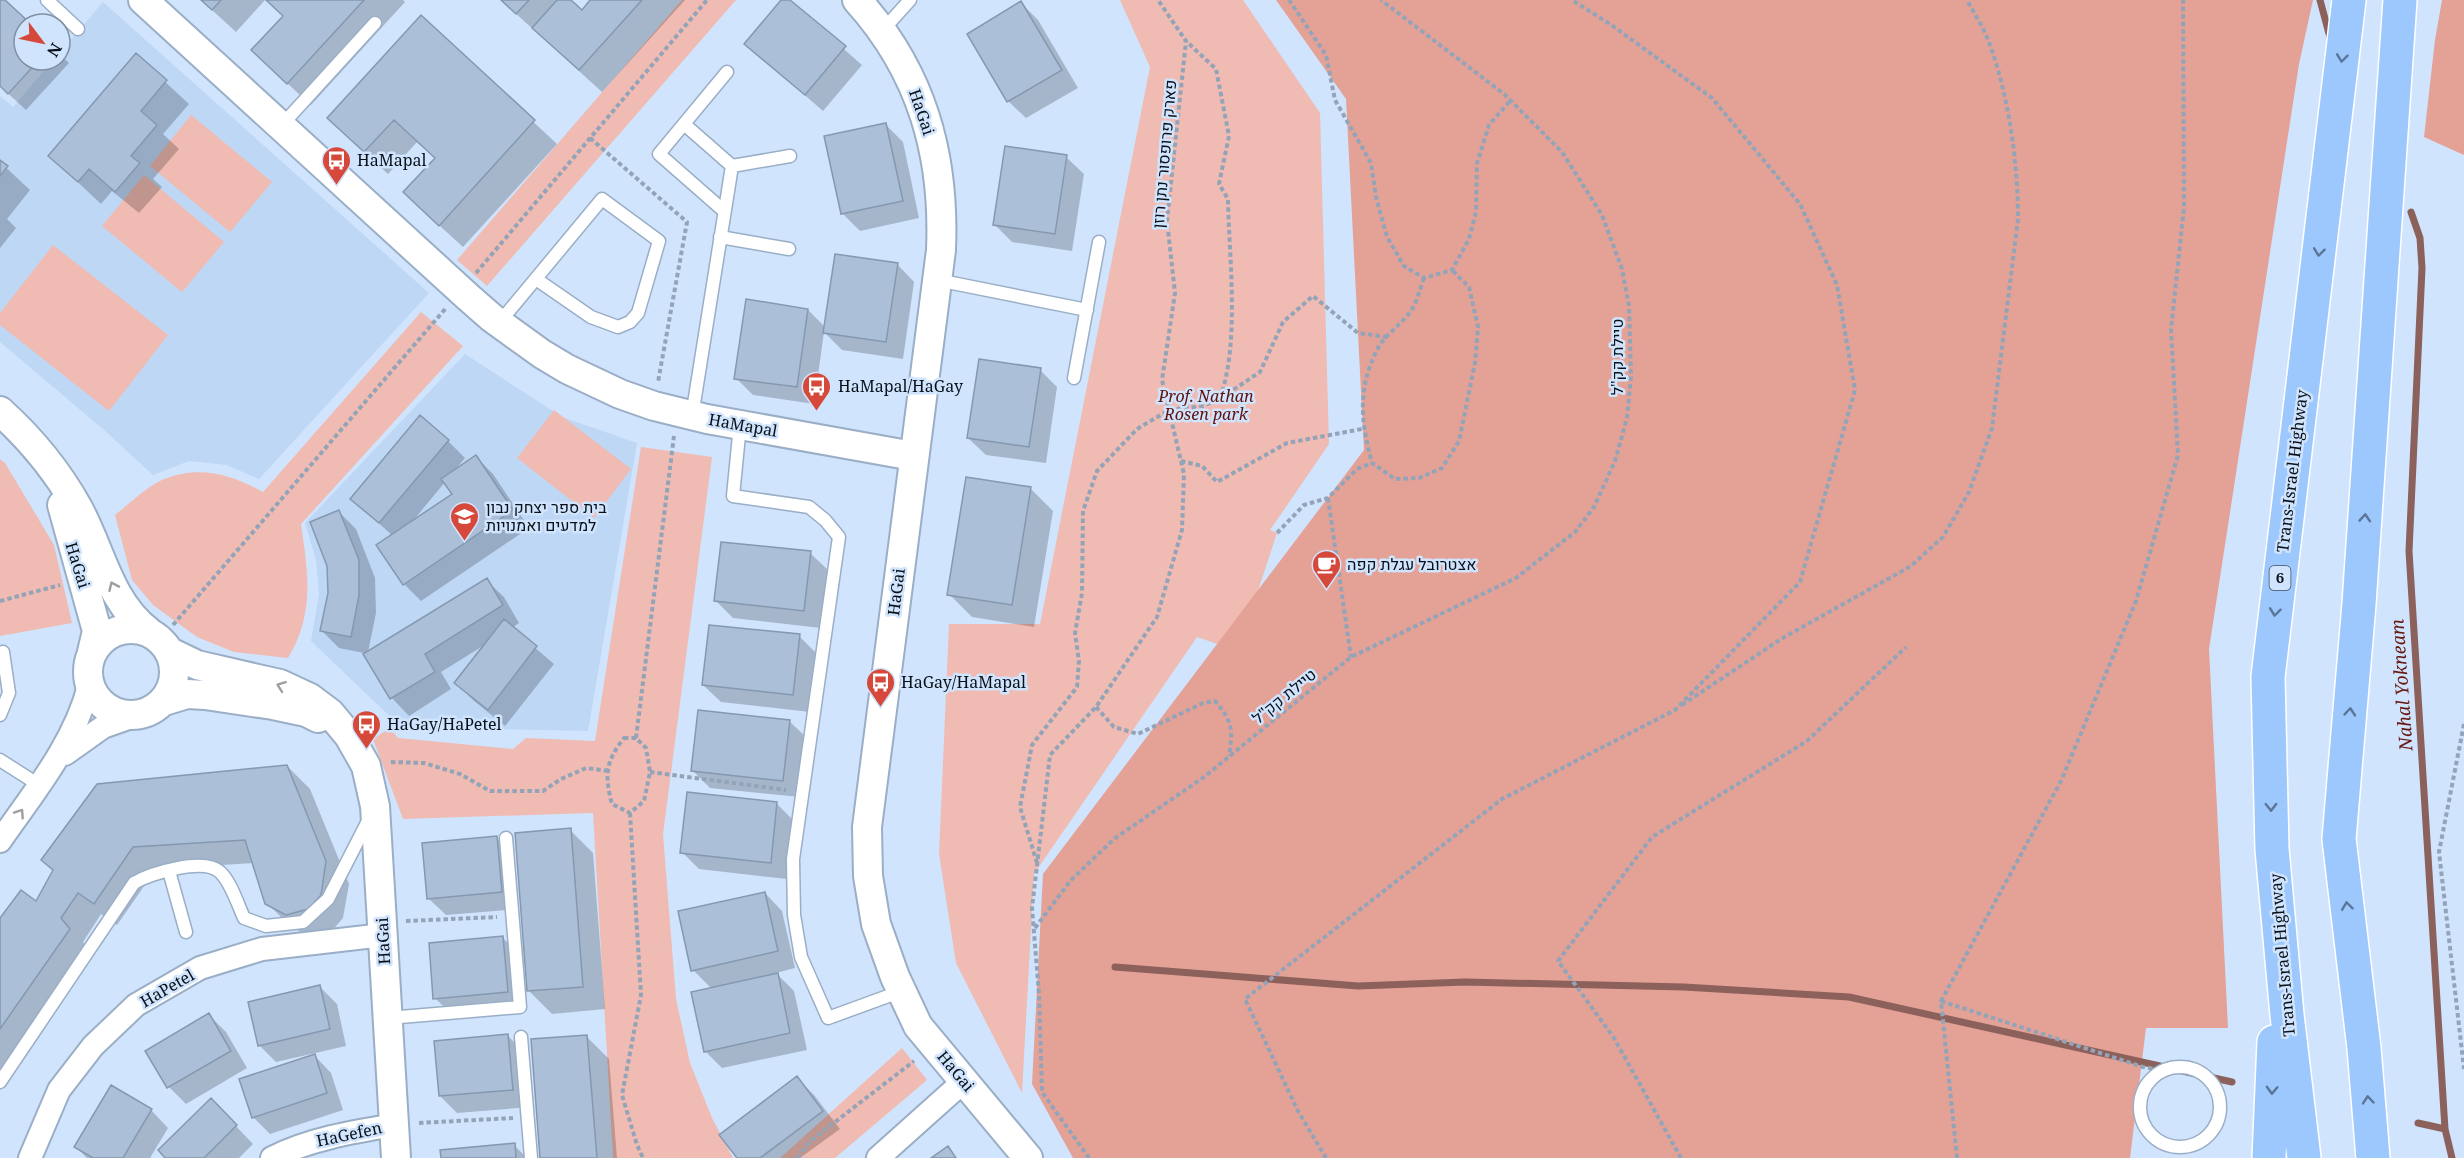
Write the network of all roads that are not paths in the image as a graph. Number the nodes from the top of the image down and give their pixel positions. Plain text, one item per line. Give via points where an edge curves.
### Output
1 (47, 0) edge
2 (143, 0) edge
3 (857, 0) edge
4 (910, 0) edge
5 (2349, 0) edge
6 (2400, 0) edge
7 (375, 23) dead end
8 (78, 29) dead end
9 (882, 31) junction
10 (727, 72) dead end
11 (684, 124) junction
12 (281, 126) junction
13 (790, 156) dead end
14 (732, 166) junction
15 (724, 211) junction
16 (720, 237) junction
17 (1100, 242) dead end
18 (789, 249) dead end
19 (536, 279) junction
20 (937, 280) junction
21 (1087, 310) junction
22 (499, 323) junction
23 (1074, 378) dead end
24 (0, 411) edge
25 (684, 414) junction
26 (740, 425) junction
27 (913, 456) junction
28 (56, 477) junction
29 (159, 641) junction
30 (3, 652) dead end
31 (92, 652) junction
32 (89, 686) junction
33 (164, 701) junction
34 (0, 715) edge
35 (137, 715) junction
36 (345, 730) junction
37 (0, 760) edge
38 (44, 777) junction
39 (375, 806) junction
40 (507, 838) dead end
41 (0, 841) edge
42 (169, 871) junction
43 (2278, 926) junction
44 (382, 929) junction
45 (186, 932) dead end
46 (902, 991) junction
47 (387, 1018) junction
48 (520, 1037) dead end
49 (964, 1081) junction
50 (0, 1082) edge
51 (394, 1125) junction
52 (2186, 1153) edge
53 (30, 1158) edge
54 (272, 1158) edge
55 (396, 1158) edge
56 (531, 1158) edge
57 (878, 1158) edge
58 (1028, 1158) edge
59 (2269, 1158) edge
60 (2304, 1158) edge
61 (2373, 1158) edge

1 - 8 lane
2 - 12 street, HaMapal
3 - 9 street, HaGai
4 - 9 lane
5 -> 43 highway, Trans-Israel Highway / 6 via 2268,677
61 -> 6 highway via 2364,1048 2338,839 2360,592
7 - 12 lane
9 - 20 street, HaGai via 912,82 932,135 942,211
10 - 11 lane
11 - 14 lane
11 - 15 lane via 659,154
12 - 22 street, HaMapal
13 - 14 lane
14 - 15 lane
15 - 16 lane
16 - 18 lane
16 - 25 lane
17 - 21 lane
19 - 19 lane via 591,317 618,327 638,313 659,241 602,199
19 - 22 lane
20 - 21 lane
20 - 27 street, HaGai
21 - 23 lane
22 - 25 street, HaMapal via 584,378
24 - 28 street, HaGai via 40,450
25 - 26 street, HaMapal
26 - 27 street, HaMapal
26 - 46 lane via 734,496 808,507 839,537 793,859 794,915 801,957 828,1018
27 - 46 street, HaGai via 867,827 868,876 876,924
29 -> 28 street, HaGai via 134,621 121,604 77,508
28 - 31 street, HaGai via 97,631
29 - 31 street via 135,628 122,629 99,642
29 - 33 street via 174,664 171,690
36 -> 29 street, HaGai via 310,698 280,684 197,665
30 - 34 lane via 9,693
31 - 32 street via 88,663
32 - 35 street via 103,706 125,715
32 - 38 street via 82,712
33 - 35 street
33 - 36 street via 187,694 273,705 306,712
35 - 38 street via 103,727 72,747
36 - 39 street, HaGai via 366,766
37 - 38 lane
41 -> 38 street
39 - 42 lane via 328,899 303,922 266,926 244,918 222,874 214,867
39 - 44 street, HaGai
40 - 47 lane via 520,1007
42 - 45 lane
42 - 50 lane via 148,874 134,883
43 -> 59 highway
43 - 60 highway, Trans-Israel Highway / 6
44 - 47 street, HaGai
44 - 53 street, HaPetel via 262,949 200,968 136,1005 93,1046 59,1090
46 - 49 street, HaGai via 918,1026
47 - 51 street, HaGai
48 - 56 lane
49 - 57 street
49 - 58 street, HaGai
51 - 54 street, HaGefen via 337,1134
51 - 55 street, HaGai
52 - 52 lane via 2148,1133 2139,1108 2146,1084 2155,1074 2179,1066 2192,1068 2208,1078 2218,1094 2220,1107 2211,1133

